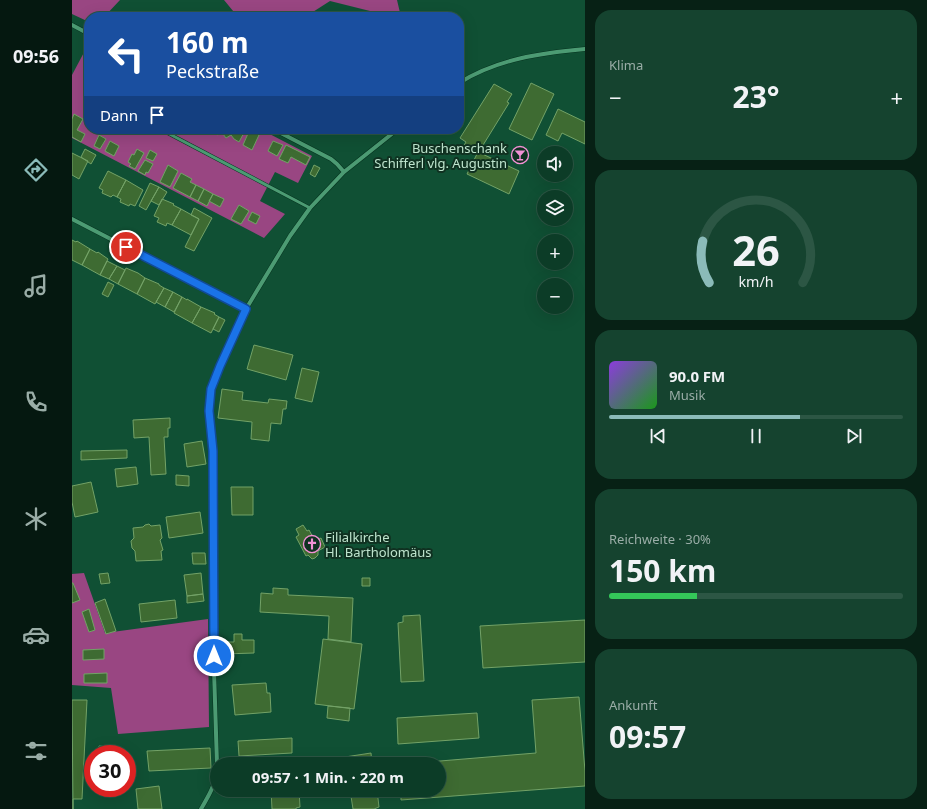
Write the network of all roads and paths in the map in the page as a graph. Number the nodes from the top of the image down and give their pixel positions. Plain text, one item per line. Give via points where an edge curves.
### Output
1 (72, 25) edge
2 (84, 31) edge
3 (585, 49) edge
4 (464, 80) edge
5 (169, 134) edge
6 (283, 134) edge
7 (392, 134) edge
8 (344, 172) junction
9 (310, 208) junction
10 (72, 219) edge
11 (246, 309) junction
12 (217, 757) edge
13 (210, 794) edge
14 (201, 809) edge

1 - 2 street
3 - 4 street via 547,52 500,63
5 - 9 lane
6 - 8 street via 331,159
7 - 8 street
8 - 9 street
9 - 11 street
10 - 11 street
11 - 12 street via 211,389 209,411 213,451
13 - 14 street

